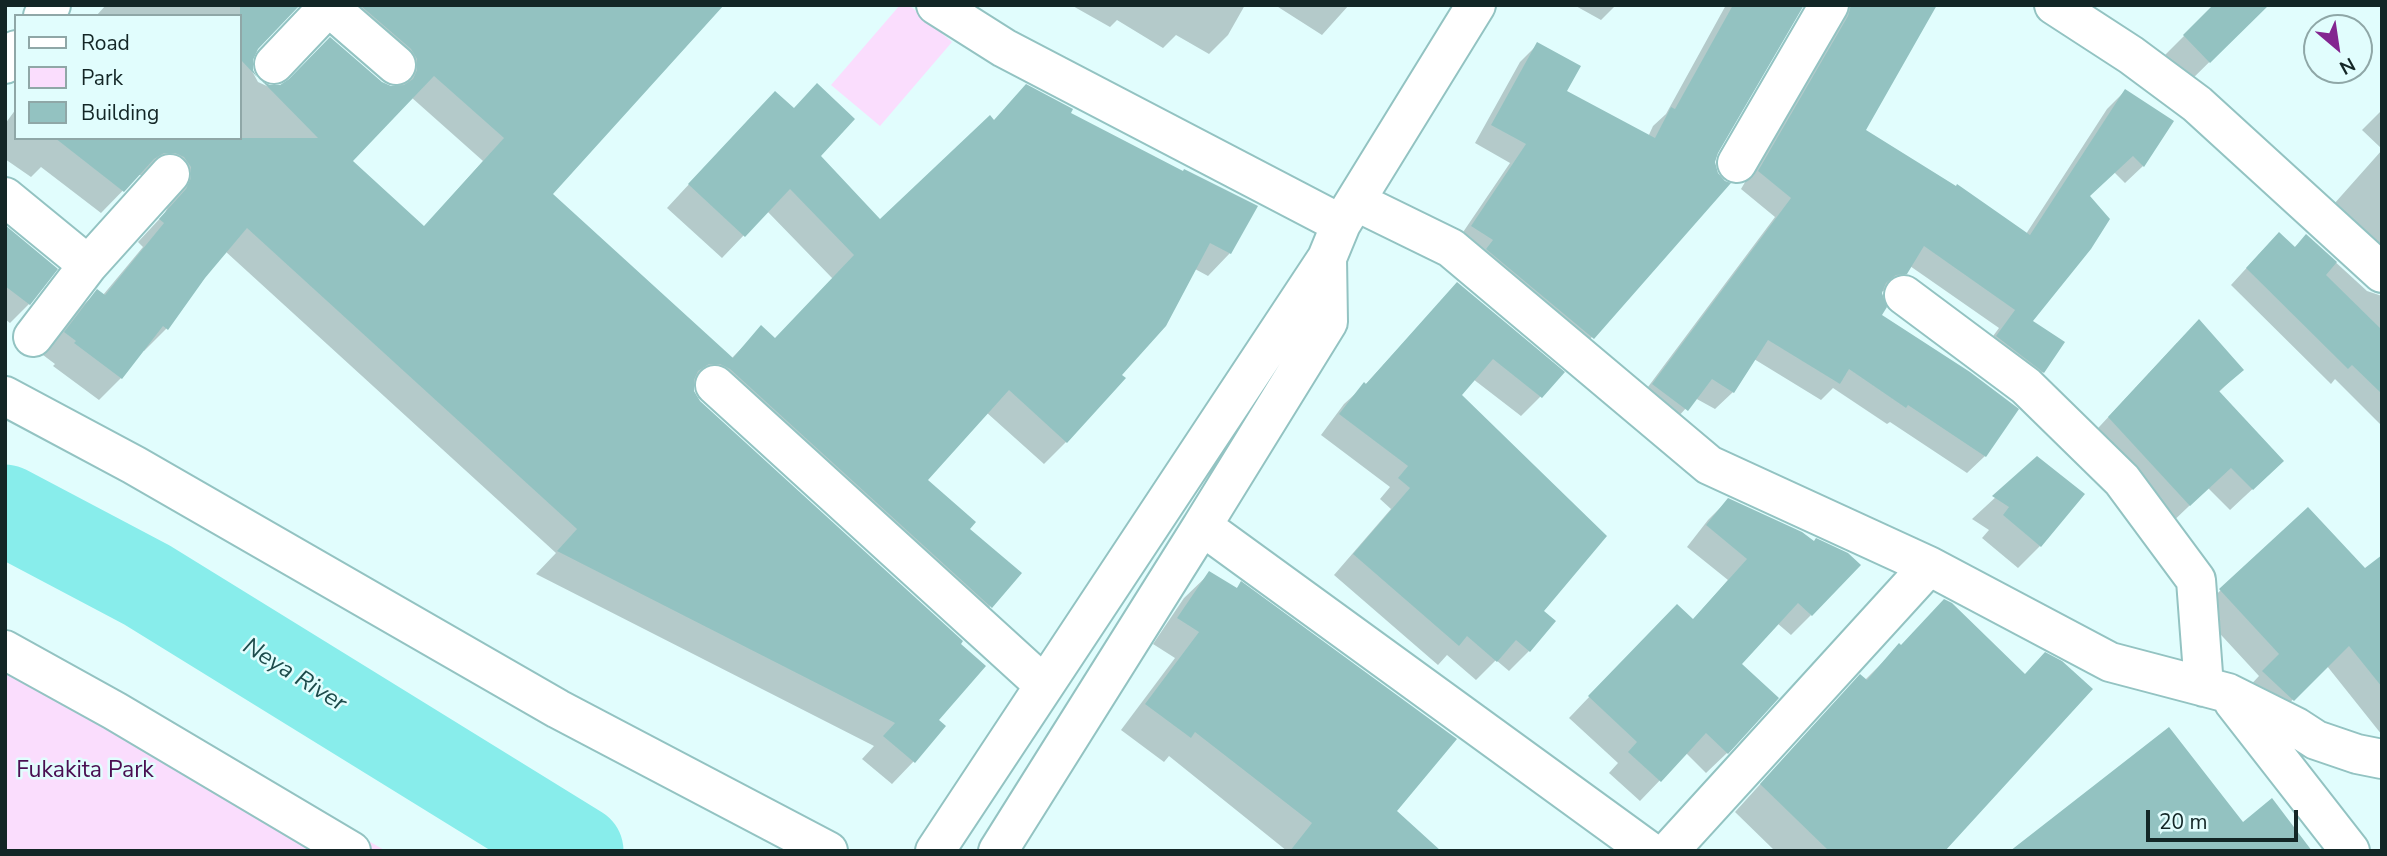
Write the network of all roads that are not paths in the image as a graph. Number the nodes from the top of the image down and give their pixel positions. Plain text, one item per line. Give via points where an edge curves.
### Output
1 (936, 5) edge
2 (1476, 5) edge
3 (1829, 5) edge
4 (2053, 5) edge
5 (330, 6) edge
6 (274, 64) dead end
7 (396, 65) dead end
8 (1737, 163) dead end
9 (170, 174) dead end
10 (5, 197) edge
11 (1342, 228) junction
12 (88, 265) junction
13 (2382, 273) edge
14 (1904, 295) dead end
15 (33, 337) dead end
16 (715, 385) dead end
17 (5, 396) edge
18 (1202, 526) junction
19 (1928, 566) junction
20 (5, 650) edge
21 (1044, 685) junction
22 (2216, 690) junction
23 (2382, 759) edge
24 (351, 851) edge
25 (828, 851) edge
26 (935, 851) edge
27 (998, 851) edge
28 (1649, 851) edge
29 (1669, 851) edge
30 (2350, 851) edge

1 - 11 street via 1004,48
2 - 11 street
3 - 8 street
4 - 13 street via 2197,104
5 - 6 street
5 - 7 street
9 - 12 street
10 - 12 street
11 - 18 street via 1328,322
11 - 19 street via 1451,248 1709,465
11 - 21 street
12 - 15 street
14 - 22 street via 2026,386 2122,480 2196,580
16 - 21 street
17 - 25 street via 558,709
18 - 27 street
18 - 28 street
19 - 22 street via 2110,662
19 - 29 street
20 - 24 street
21 - 26 street
22 - 23 street via 2316,740
22 - 30 street

